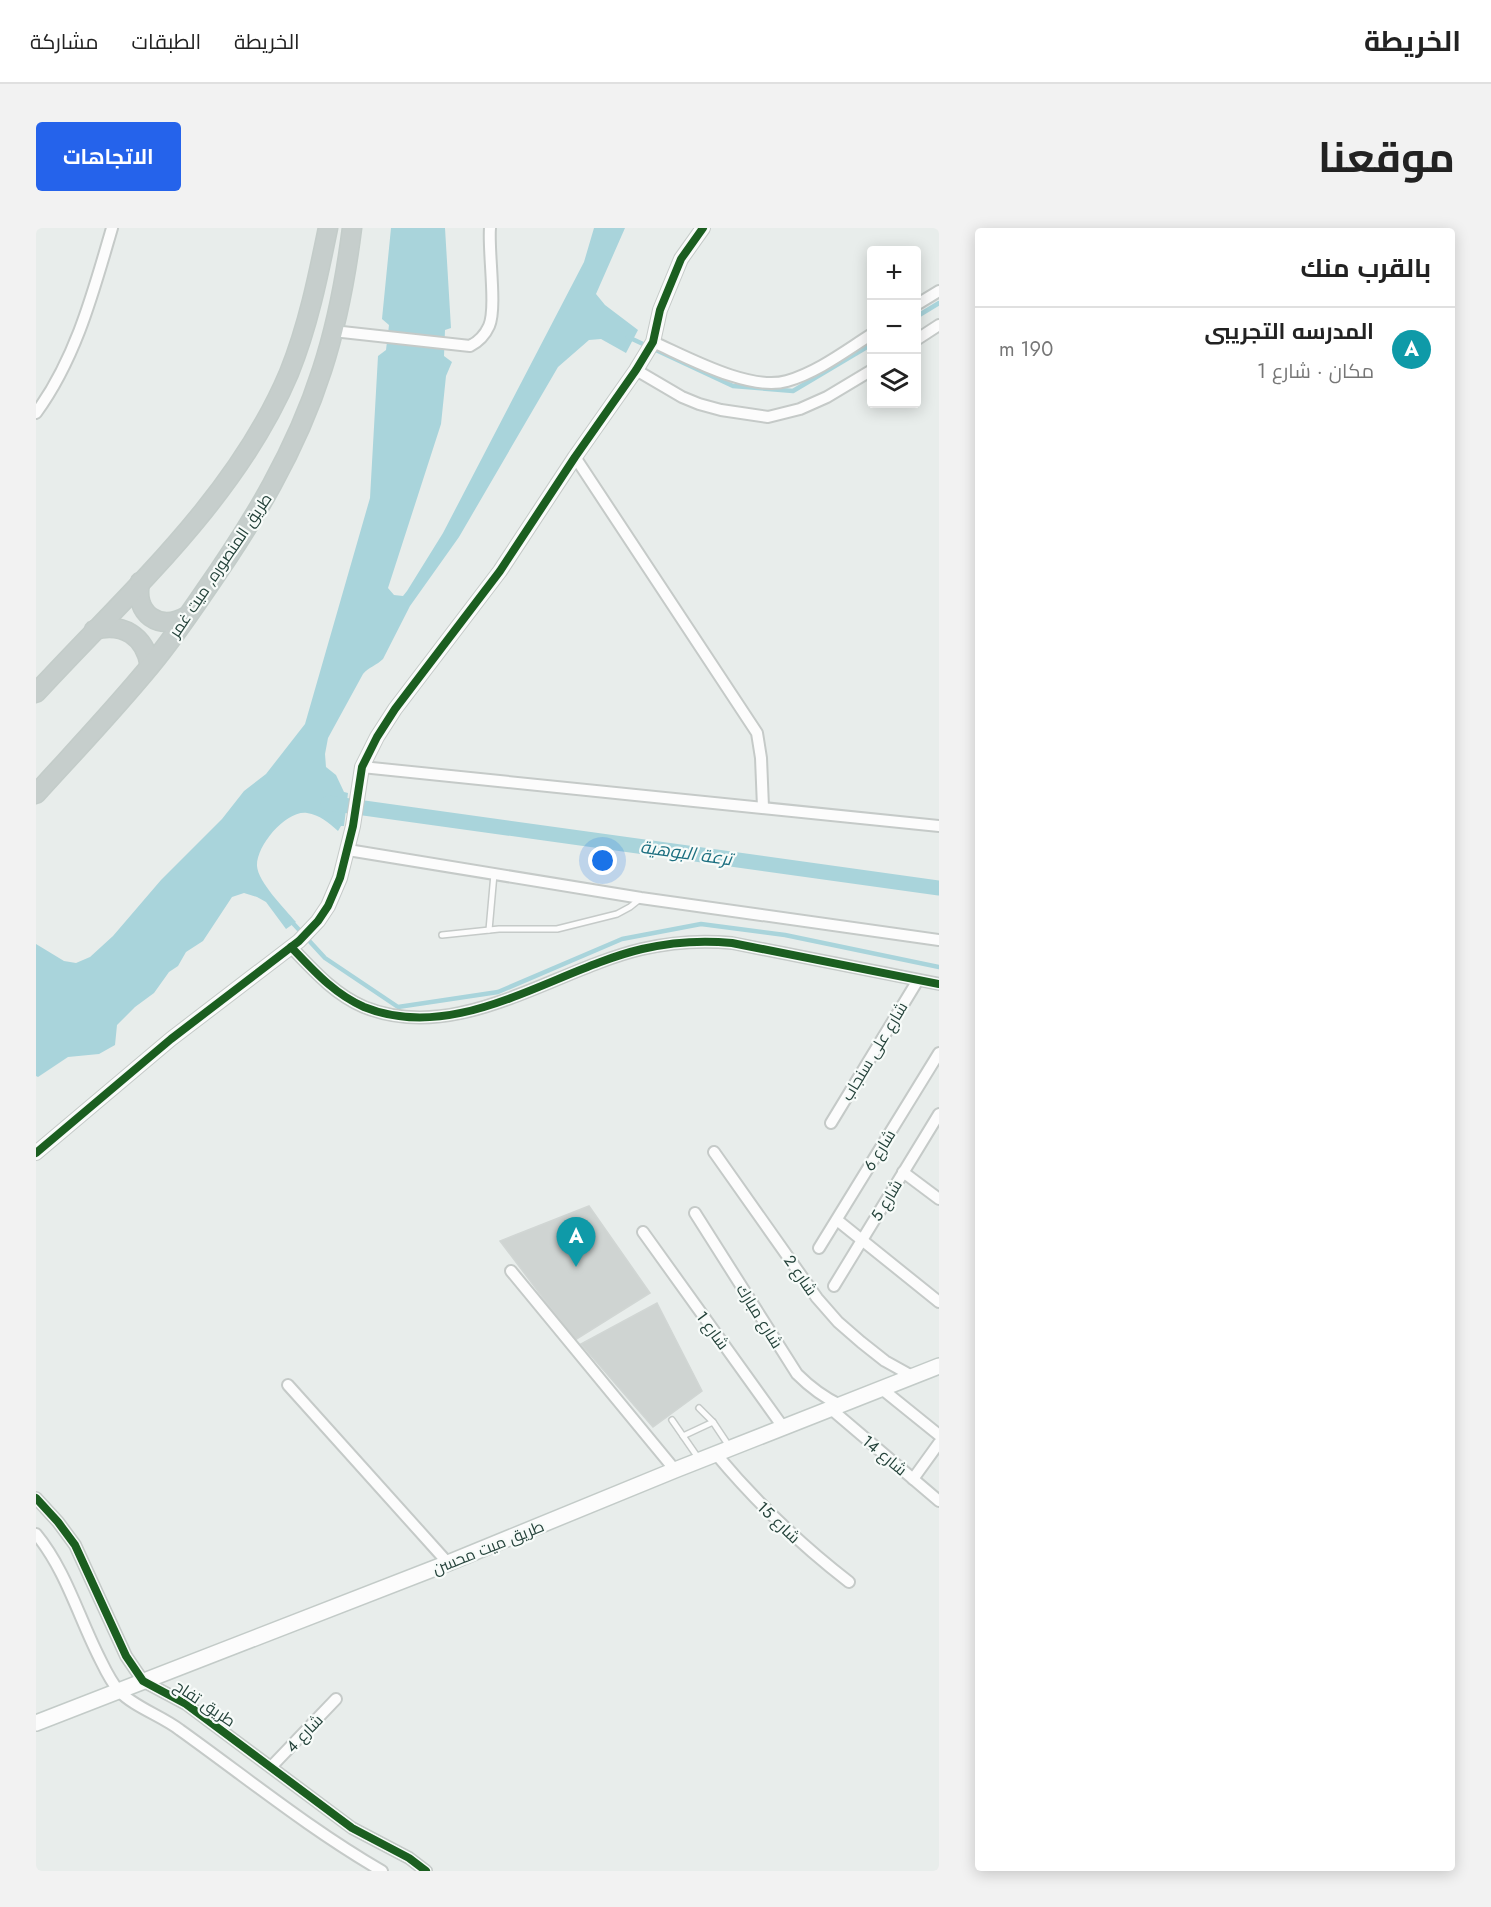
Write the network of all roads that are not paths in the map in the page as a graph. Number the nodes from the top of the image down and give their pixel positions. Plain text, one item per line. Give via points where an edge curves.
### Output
1 (112, 228) edge
2 (328, 228) edge
3 (352, 228) edge
4 (490, 228) edge
5 (703, 228) edge
6 (939, 291) edge
7 (921, 302) edge
8 (939, 325) edge
9 (333, 331) junction
10 (867, 337) edge
11 (921, 337) edge
12 (652, 344) junction
13 (638, 366) junction
14 (867, 373) edge
15 (36, 413) edge
16 (575, 456) junction
17 (140, 582) junction
18 (187, 616) junction
19 (94, 630) junction
20 (150, 666) junction
21 (36, 693) edge
22 (362, 767) junction
23 (36, 794) edge
24 (764, 807) junction
25 (939, 826) edge
26 (348, 850) junction
27 (494, 874) junction
28 (641, 898) junction
29 (489, 930) junction
30 (442, 935) dead end
31 (939, 940) edge
32 (295, 944) junction
33 (918, 980) junction
34 (939, 984) edge
35 (939, 1053) edge
36 (939, 1114) edge
37 (831, 1123) dead end
38 (714, 1152) dead end
39 (36, 1153) edge
40 (903, 1172) junction
41 (939, 1199) edge
42 (695, 1213) dead end
43 (837, 1220) junction
44 (644, 1232) dead end
45 (861, 1240) junction
46 (819, 1248) dead end
47 (511, 1271) dead end
48 (834, 1286) dead end
49 (939, 1302) edge
50 (939, 1366) edge
51 (912, 1376) junction
52 (288, 1385) dead end
53 (882, 1389) junction
54 (836, 1407) junction
55 (699, 1408) dead end
56 (672, 1420) dead end
57 (713, 1422) junction
58 (783, 1427) junction
59 (939, 1435) edge
60 (683, 1436) junction
61 (939, 1443) edge
62 (731, 1448) junction
63 (716, 1454) junction
64 (700, 1460) junction
65 (675, 1470) junction
66 (913, 1479) junction
67 (36, 1498) edge
68 (939, 1501) edge
69 (36, 1534) edge
70 (448, 1563) junction
71 (849, 1582) dead end
72 (143, 1681) junction
73 (119, 1691) junction
74 (336, 1699) dead end
75 (36, 1723) edge
76 (271, 1767) junction
77 (382, 1871) edge
78 (426, 1871) edge

1 - 15 street via 82,329
2 - 17 highway via 305,328 268,415 217,493
3 - 9 highway, طريق المنصوره, ميت غمر
4 - 9 street via 491,310 489,326 479,341 470,346
5 - 12 street via 681,259 660,310
6 - 7 street
8 - 11 street
9 - 18 highway, طريق المنصوره, ميت غمر via 322,372 271,489
10 - 12 street via 802,376 769,383 713,369
12 - 13 street
13 - 14 street via 682,397 699,404 768,417 800,409
13 - 16 street
16 - 22 street via 500,572 395,709
16 - 24 street via 757,733
17 - 18 highway via 140,602 151,617 169,623
17 - 19 highway
18 - 20 highway, طريق المنصوره, ميت غمر
19 - 20 highway via 126,630 143,645
19 - 21 highway
20 - 23 highway, طريق المنصوره, ميت غمر
22 - 24 street
22 - 26 street
24 - 25 street
26 - 27 street
26 - 32 street via 328,906
27 - 28 street
27 - 29 lane
28 - 29 lane via 617,914 567,927
28 - 31 street
29 - 30 lane
32 - 33 street via 324,981 341,994 383,1014 411,1018 465,1013 634,951 702,940
32 - 39 street via 171,1039
33 - 34 street
33 - 37 street, شارع على سنجاب
35 - 43 street, شارع 6
36 - 40 street, شارع 5
38 - 51 street, شارع 2 via 838,1322 877,1355
40 - 41 street
40 - 45 street, شارع 5
42 - 54 street, شارع مبارك via 797,1374
43 - 45 street
43 - 46 street, شارع 6
44 - 58 street, شارع 1
45 - 48 street, شارع 5
45 - 49 street
47 - 65 street
50 - 51 main road, طريق ميت محسن
51 - 53 main road, طريق ميت محسن
52 - 70 street
53 - 54 main road, طريق ميت محسن
53 - 59 street
54 - 58 main road, طريق ميت محسن
54 - 66 street, شارع 14
55 - 57 lane
56 - 60 lane
57 - 60 lane
57 - 62 lane
58 - 62 main road, طريق ميت محسن
60 - 64 lane
61 - 66 street
62 - 63 main road, طريق ميت محسن
63 - 64 main road, طريق ميت محسن
63 - 71 street, شارع 15 via 778,1523
64 - 65 main road, طريق ميت محسن
65 - 70 main road, طريق ميت محسن
66 - 68 street, شارع 14
67 - 72 street, طريق تفاح via 75,1545 126,1656
69 - 73 street via 54,1558 100,1659
70 - 72 main road, طريق ميت محسن
72 - 73 main road, طريق ميت محسن
72 - 76 street, طريق تفاح via 186,1704
73 - 75 main road, طريق ميت محسن
73 - 77 street via 173,1725 323,1835
74 - 76 street, شارع 4
76 - 78 street, طريق تفاح via 352,1828

